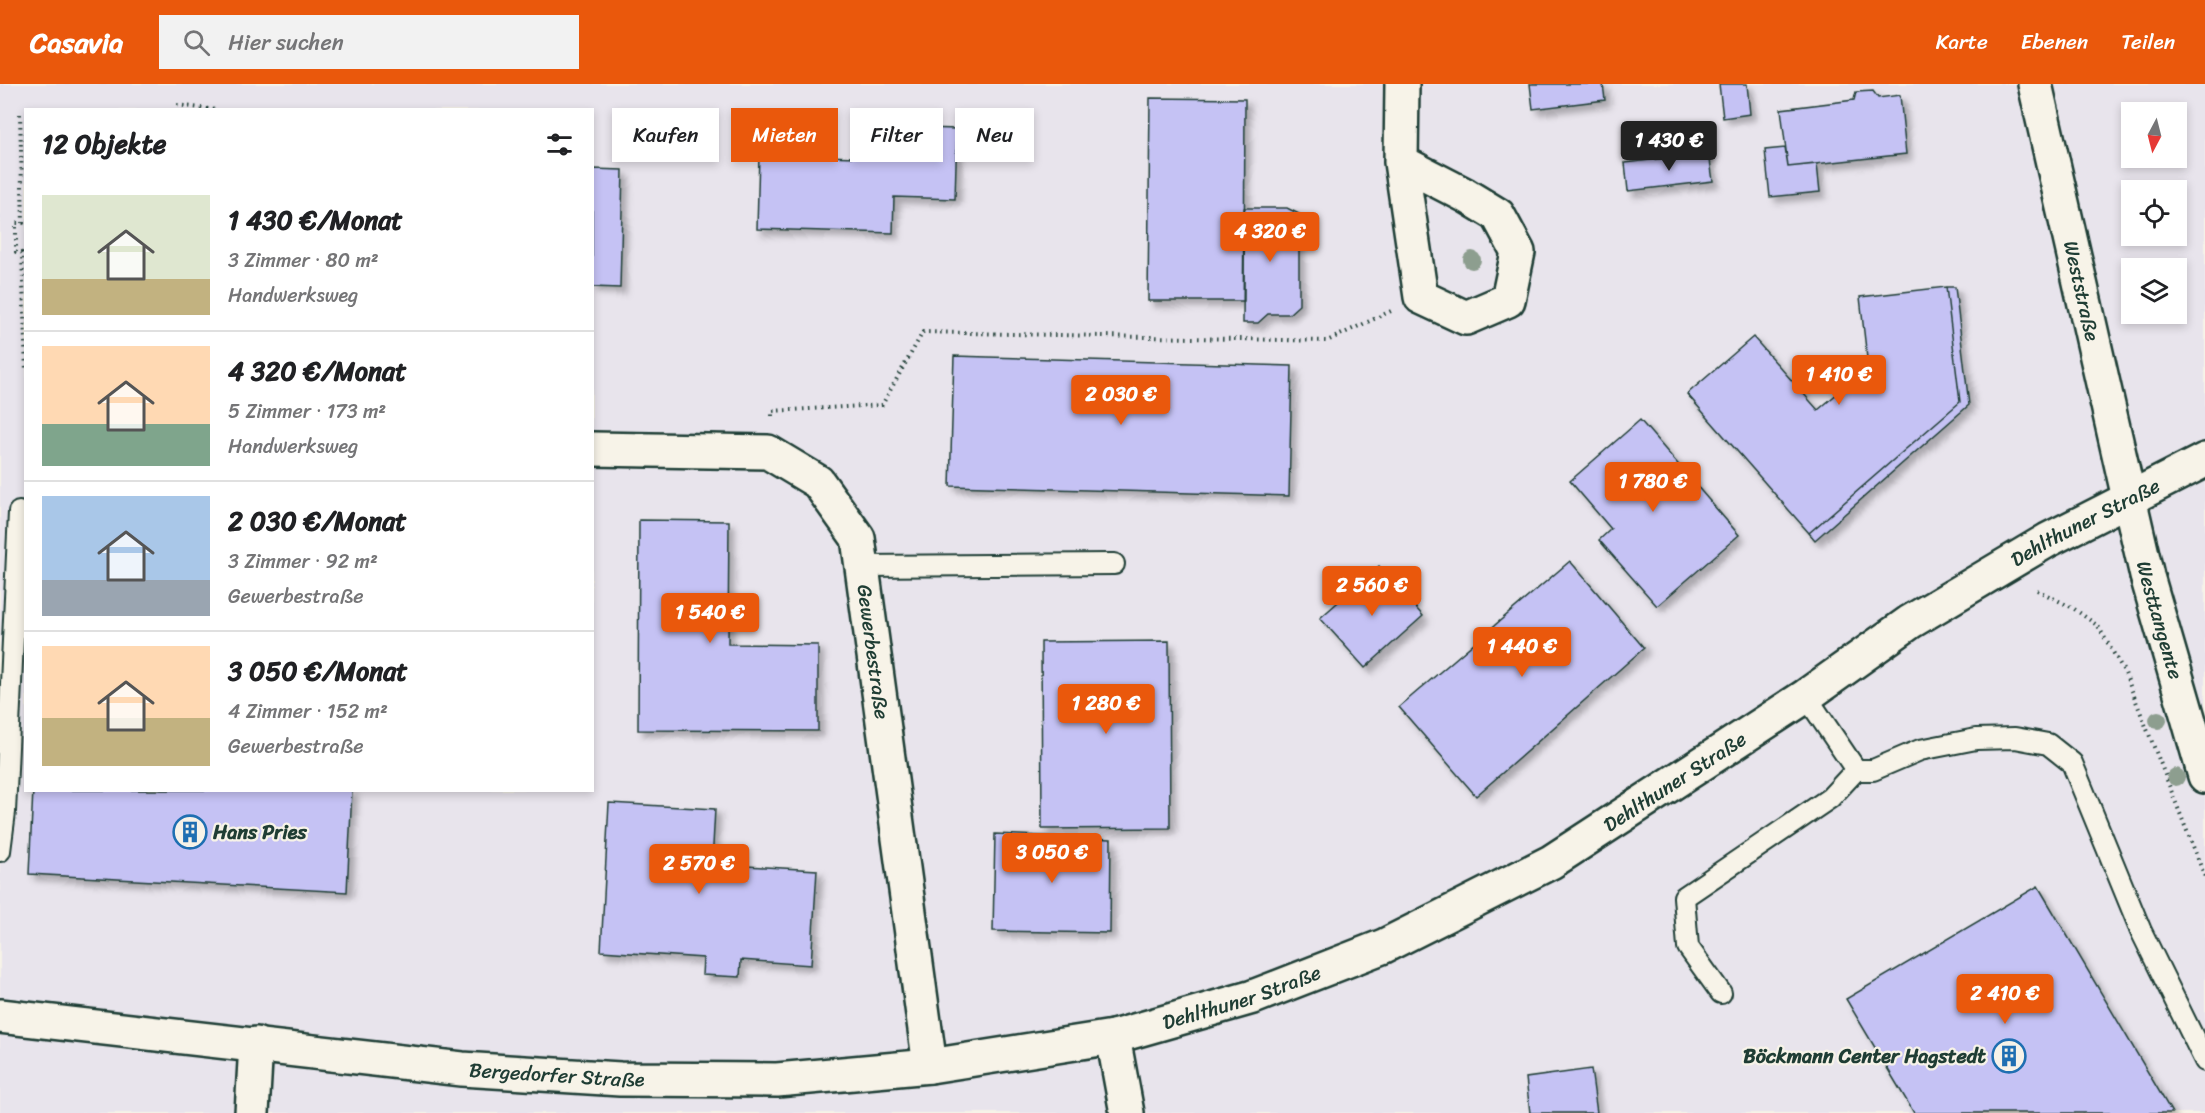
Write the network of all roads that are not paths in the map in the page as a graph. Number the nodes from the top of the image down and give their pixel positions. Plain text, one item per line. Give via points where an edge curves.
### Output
1 (1402, 84) edge
2 (2035, 84) edge
3 (1401, 162) junction
4 (594, 449) edge
5 (2205, 460) edge
6 (2129, 498) junction
7 (20, 512) dead end
8 (1114, 564) dead end
9 (862, 566) junction
10 (1806, 696) junction
11 (1856, 770) junction
12 (2205, 776) edge
13 (0, 851) edge
14 (1721, 993) dead end
15 (0, 1016) edge
16 (1113, 1037) junction
17 (256, 1044) junction
18 (2205, 1060) edge
19 (930, 1066) junction
20 (252, 1113) edge
21 (1126, 1113) edge

1 - 3 street
2 - 6 street, Weststraße
3 - 3 street via 1421,297 1466,318 1508,300 1518,252 1498,215
4 - 9 street, Gewerbestraße via 768,452 818,482 858,538
5 - 6 street, Dehlthuner Straße
6 - 10 street, Dehlthuner Straße via 1910,622
6 - 12 street, Westtangente via 2147,576
7 - 13 lane
8 - 9 lane
9 - 19 street, Gewerbestraße
10 - 11 lane
10 - 16 street, Dehlthuner Straße via 1551,862 1384,946 1253,997
11 - 14 lane via 1830,798 1684,897 1688,947
11 - 18 lane via 1873,770 1920,750 1976,739 2014,738 2048,744 2072,763 2141,931
15 - 17 street, Bergedorfer Straße
16 - 19 street, Bergedorfer Straße
16 - 21 street
17 - 19 street, Bergedorfer Straße via 462,1070 620,1079 777,1080
17 - 20 street

